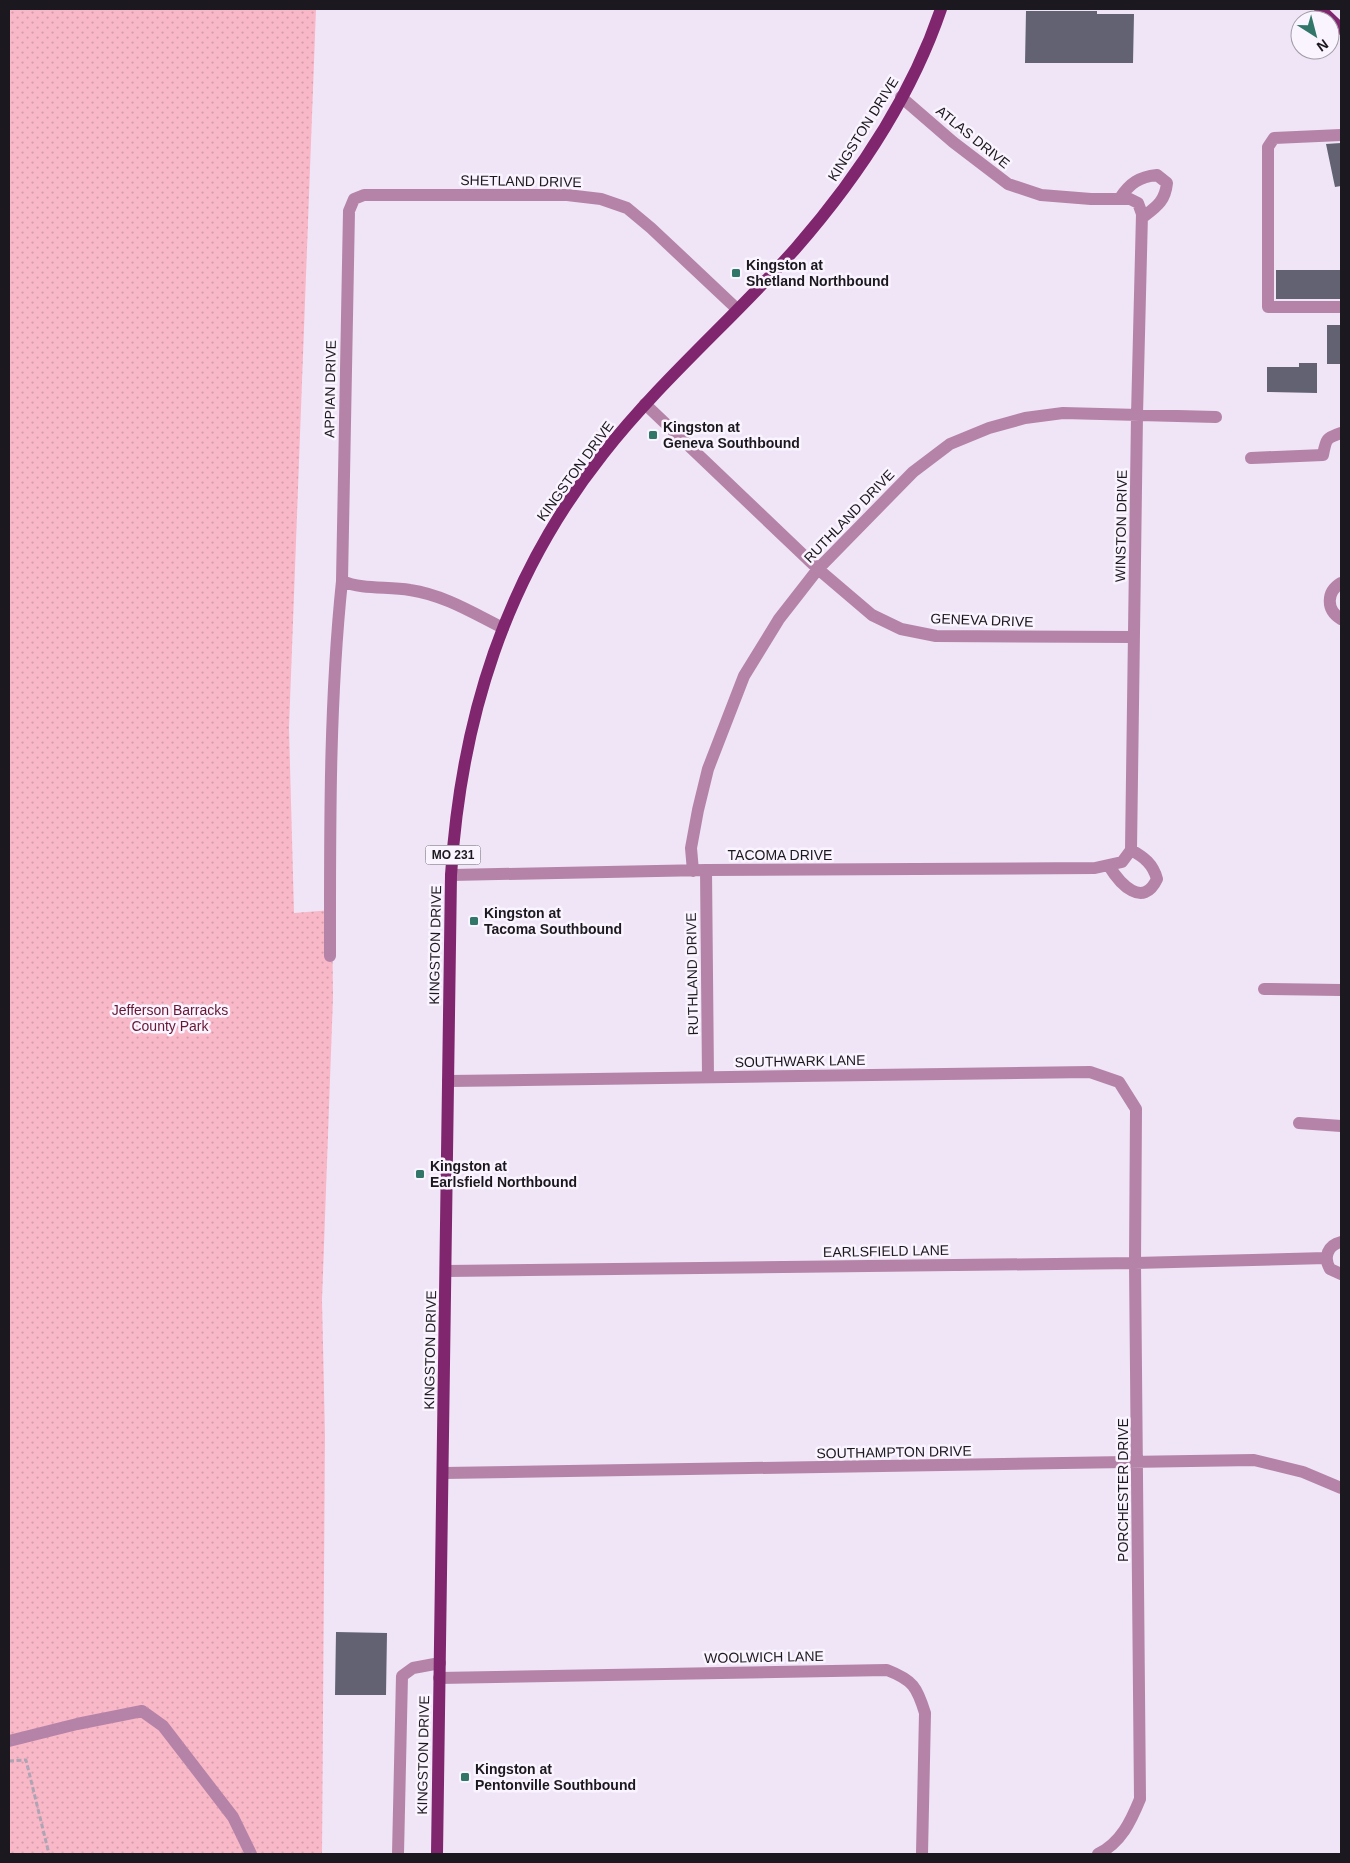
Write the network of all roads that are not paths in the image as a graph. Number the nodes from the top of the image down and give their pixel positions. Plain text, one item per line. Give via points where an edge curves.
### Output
1 (941, 9) edge
2 (1320, 9) edge
3 (1341, 29) edge
4 (901, 98) junction
5 (1341, 135) edge
6 (1120, 198) junction
7 (354, 199) joint
8 (1138, 203) joint
9 (1142, 218) junction
10 (1341, 307) edge
11 (737, 309) junction
12 (646, 404) junction
13 (1137, 415) junction
14 (1216, 417) dead end
15 (1341, 432) edge
16 (1251, 458) dead end
17 (818, 569) junction
18 (342, 581) junction
19 (1341, 583) edge
20 (1341, 619) edge
21 (503, 628) junction
22 (1134, 637) junction
23 (1131, 850) junction
24 (1109, 866) junction
25 (699, 871) junction
26 (452, 875) junction
27 (330, 956) dead end
28 (1264, 989) dead end
29 (1341, 990) edge
30 (708, 1077) junction
31 (448, 1081) junction
32 (1136, 1109) joint
33 (1298, 1123) dead end
34 (1341, 1126) edge
35 (1341, 1242) edge
36 (1326, 1258) junction
37 (1135, 1262) junction
38 (446, 1271) junction
39 (1341, 1274) edge
40 (1138, 1463) junction
41 (443, 1473) junction
42 (1341, 1488) edge
43 (440, 1663) junction
44 (439, 1678) junction
45 (9, 1741) edge
46 (251, 1854) edge
47 (398, 1854) edge
48 (437, 1854) edge
49 (922, 1854) edge
50 (1098, 1854) edge

1 - 4 main road, KINGSTON DRIVE / MO 231
2 - 3 main road
4 - 6 street, ATLAS DRIVE via 1008,184 1041,195
4 - 11 main road, KINGSTON DRIVE / MO 231 via 843,190 795,249
5 - 10 street via 1274,138 1268,147 1268,307
6 - 8 street, ATLAS DRIVE via 1130,198
6 - 9 street via 1127,187 1144,176 1157,174 1167,184 1166,194 1159,205
7 - 11 street, SHETLAND DRIVE via 364,195 567,195 601,199 627,208
7 - 18 street, APPIAN DRIVE via 349,212
8 - 9 street, WINSTON DRIVE
9 - 13 street, WINSTON DRIVE
11 - 12 main road, KINGSTON DRIVE / MO 231
12 - 17 street, GENEVA DRIVE
12 - 21 main road, KINGSTON DRIVE / MO 231 via 602,454 557,519
13 - 14 street, RUTHLAND DRIVE
13 - 17 street, RUTHLAND DRIVE via 1063,413 1025,418 950,444 913,472
13 - 22 street, WINSTON DRIVE
15 - 16 street via 1325,441 1322,455
17 - 22 street, GENEVA DRIVE via 872,615 902,629 936,636
17 - 25 street, RUTHLAND DRIVE via 779,619 744,676 708,769 691,848
18 - 21 street via 353,586 412,590 449,600
18 - 27 street, APPIAN DRIVE via 336,641 330,796
19 - 20 street via 1334,588 1329,599 1332,611
21 - 26 main road, KINGSTON DRIVE / MO 231 via 488,667 469,739 456,813
22 - 23 street, WINSTON DRIVE
23 - 24 street, TACOMA DRIVE via 1122,862
23 - 24 street via 1144,857 1154,869 1157,879 1148,892 1140,894 1128,889
24 - 25 street, TACOMA DRIVE
25 - 26 street, TACOMA DRIVE
25 - 30 street, RUTHLAND DRIVE
26 - 31 main road, KINGSTON DRIVE / MO 231
28 - 29 street
30 - 31 street, SOUTHWARK LANE
30 - 32 street, SOUTHWARK LANE via 1090,1072 1119,1082
31 - 38 main road, KINGSTON DRIVE / MO 231
32 - 37 street, PORCHESTER DRIVE
33 - 34 street
35 - 36 street via 1329,1249
36 - 37 street, EARLSFIELD LANE
36 - 39 street via 1330,1269
37 - 38 street, EARLSFIELD LANE
37 - 40 street, PORCHESTER DRIVE
38 - 41 main road, KINGSTON DRIVE / MO 231
40 - 41 street, SOUTHAMPTON DRIVE
40 - 42 street, SOUTHAMPTON DRIVE via 1254,1460 1303,1472
40 - 50 street, PORCHESTER DRIVE via 1140,1799 1120,1837
41 - 43 main road, KINGSTON DRIVE / MO 231
43 - 44 main road, KINGSTON DRIVE / MO 231
43 - 47 street via 413,1668 402,1676
44 - 48 main road, KINGSTON DRIVE / MO 231
44 - 49 street, WOOLWICH LANE via 887,1670 913,1684 925,1713
45 - 46 street via 142,1711 163,1726 232,1817

